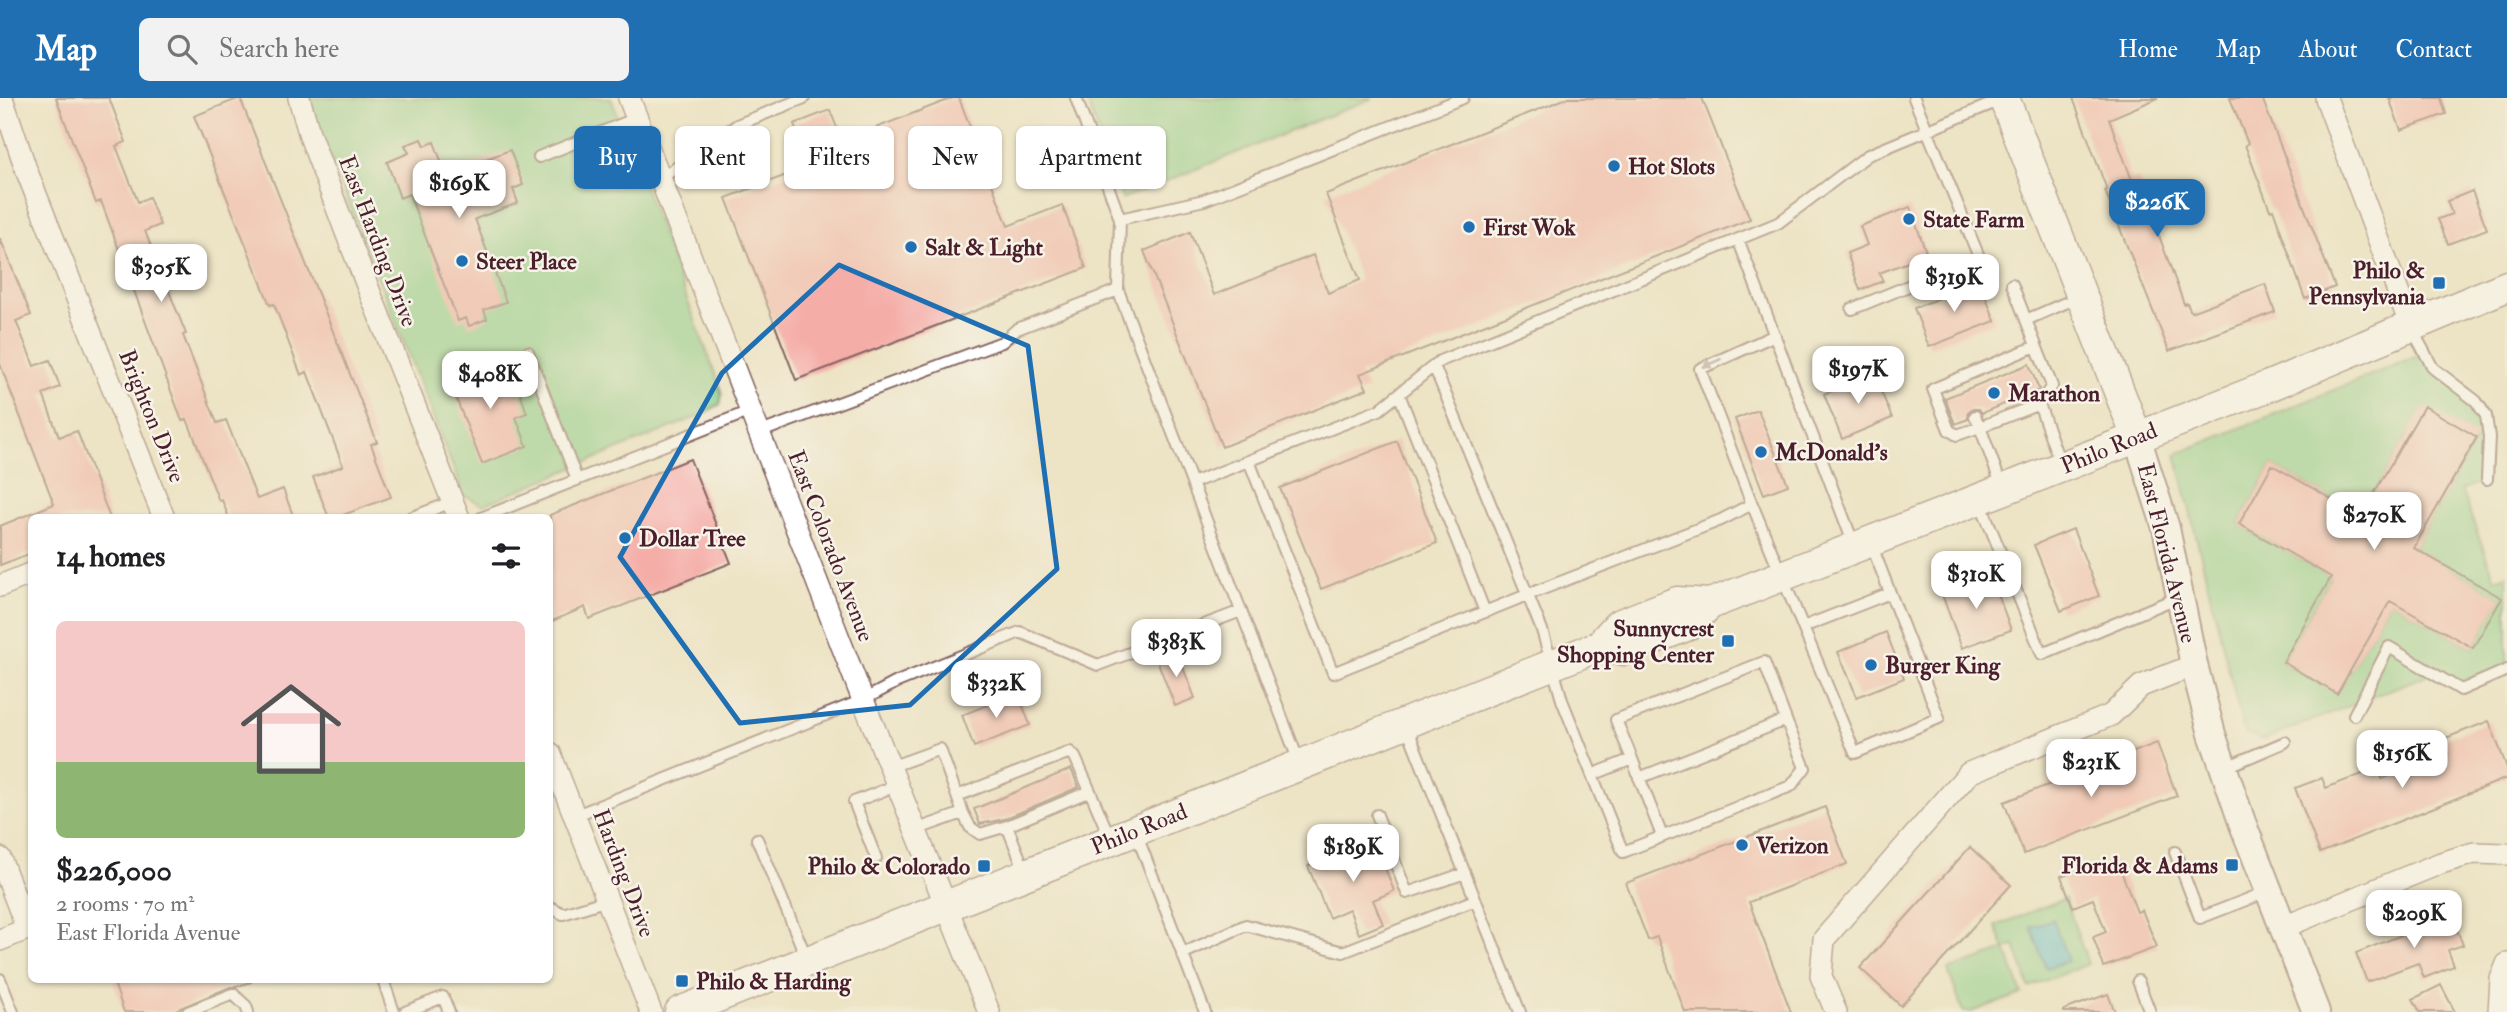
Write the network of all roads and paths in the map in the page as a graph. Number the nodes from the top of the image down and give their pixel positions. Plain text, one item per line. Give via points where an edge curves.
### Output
1 (2, 98) edge
2 (299, 98) edge
3 (629, 98) edge
4 (804, 98) edge
5 (1076, 98) edge
6 (1463, 98) edge
7 (1914, 98) edge
8 (2004, 98) edge
9 (2326, 98) edge
10 (637, 118) junction
11 (640, 126) edge
12 (1926, 130) junction
13 (539, 157) dead end
14 (661, 178) edge
15 (661, 182) edge
16 (1120, 219) junction
17 (1738, 239) junction
18 (2012, 284) dead end
19 (2507, 286) edge
20 (1118, 290) junction
21 (2082, 296) junction
22 (1852, 309) dead end
23 (2026, 320) junction
24 (2411, 327) junction
25 (1775, 335) junction
26 (2036, 346) junction
27 (528, 352) dead end
28 (2008, 358) junction
29 (1434, 366) junction
30 (1985, 368) junction
31 (2013, 370) dead end
32 (1960, 378) junction
33 (1990, 380) dead end
34 (1965, 390) dead end
35 (1399, 394) junction
36 (2023, 397) dead end
37 (1999, 406) dead end
38 (2033, 406) junction
39 (750, 411) junction
40 (2004, 418) junction
41 (1978, 421) junction
42 (758, 433) junction
43 (2137, 436) junction
44 (1249, 461) junction
45 (2061, 467) junction
46 (2487, 479) dead end
47 (577, 480) junction
48 (1192, 483) junction
49 (1991, 495) junction
50 (1752, 504) junction
51 (455, 510) edge
52 (162, 514) edge
53 (432, 514) edge
54 (491, 514) edge
55 (1863, 544) junction
56 (28, 575) edge
57 (1783, 577) junction
58 (0, 586) edge
59 (1891, 593) junction
60 (1527, 594) junction
61 (2180, 596) junction
62 (1241, 611) junction
63 (1485, 612) junction
64 (1803, 627) junction
65 (1553, 664) junction
66 (2194, 665) junction
67 (2507, 670) edge
68 (863, 700) junction
69 (2354, 715) dead end
70 (1786, 720) junction
71 (1405, 723) junction
72 (2285, 742) dead end
73 (1632, 759) junction
74 (553, 761) edge
75 (1300, 765) junction
76 (2224, 768) junction
77 (1592, 775) junction
78 (894, 776) junction
79 (1639, 778) junction
80 (1090, 791) junction
81 (957, 796) junction
82 (963, 813) junction
83 (1377, 815) dead end
84 (574, 816) junction
85 (1007, 826) junction
86 (915, 830) junction
87 (1123, 836) junction
88 (1662, 836) junction
89 (757, 839) dead end
90 (2175, 852) dead end
91 (2507, 854) edge
92 (0, 858) edge
93 (876, 858) dead end
94 (1465, 873) junction
95 (1026, 874) junction
96 (2269, 891) junction
97 (607, 900) junction
98 (1475, 900) junction
99 (946, 906) junction
100 (553, 909) edge
101 (28, 926) edge
102 (2284, 927) junction
103 (28, 928) edge
104 (0, 940) edge
105 (1182, 954) junction
106 (808, 961) junction
107 (2507, 964) edge
108 (0, 979) edge
109 (2138, 981) dead end
110 (384, 983) edge
111 (13, 1012) edge
112 (188, 1012) edge
113 (248, 1012) edge
114 (394, 1012) edge
115 (405, 1012) edge
116 (449, 1012) edge
117 (650, 1012) edge
118 (680, 1012) edge
119 (989, 1012) edge
120 (1205, 1012) edge
121 (1520, 1012) edge
122 (1836, 1012) edge
123 (2150, 1012) edge
124 (2316, 1012) edge
125 (2499, 1012) edge

1 - 52 street, Brighton Drive
2 - 51 street, East Harding Drive
3 - 10 street, East Colorado Avenue
4 - 14 lane via 737,125
5 - 16 lane
6 - 16 lane via 1204,200
7 - 12 lane
8 - 12 lane
8 - 21 main road, East Florida Avenue
9 - 24 street
10 - 11 street, East Colorado Avenue
10 - 13 lane
12 - 17 lane via 1868,155 1778,223
12 - 22 lane via 1979,257
15 - 39 street, East Colorado Avenue
16 - 20 lane
17 - 25 lane
17 - 29 lane
18 - 23 lane
19 - 24 main road, Philo Road
20 - 42 lane via 1017,329 1002,342
20 - 48 lane
21 - 23 lane
21 - 43 main road, East Florida Avenue
23 - 26 lane
24 - 43 main road, Philo Road
24 - 46 lane via 2433,368 2476,401 2486,416
25 -> 50 lane via 1700,369
25 - 55 lane
26 - 28 lane
26 - 38 lane via 2052,386
27 - 47 lane
28 - 30 lane
28 - 31 lane
29 - 35 lane
29 - 60 lane
30 - 32 lane
30 - 33 lane
32 - 34 lane
32 - 41 lane via 1933,389 1949,430 1957,435
35 - 44 lane via 1379,410
35 - 63 lane
36 - 38 lane
37 - 40 lane
38 - 40 lane
38 - 45 lane
39 - 42 street, East Colorado Avenue
39 - 47 lane
40 - 41 lane
41 - 49 lane
42 - 68 street, East Colorado Avenue
43 - 45 main road, Philo Road
43 - 61 street, East Florida Avenue via 2158,498
44 - 48 lane
44 - 63 lane via 1334,673
45 - 49 main road, Philo Road
47 - 54 lane
48 - 62 lane
49 - 55 main road, Philo Road
49 - 61 lane via 2042,654
50 - 57 lane
50 - 60 lane
51 - 53 lane
55 - 57 main road, Philo Road
55 - 59 lane
56 - 58 street
57 - 64 lane
57 - 65 main road, Philo Road via 1710,604 1677,602 1618,625 1599,646
59 - 64 lane
59 - 64 lane via 1939,718 1855,753
60 - 63 lane
60 - 65 lane
61 - 66 street, East Florida Avenue
62 - 68 lane via 1098,665 1020,632
62 - 75 lane
65 - 71 main road, Philo Road
65 - 77 lane
66 - 76 street, East Florida Avenue
66 - 122 street via 2141,686 2111,715 1969,773 1824,939 1821,976
67 - 69 lane via 2461,690 2389,647
68 - 78 street, East Colorado Avenue
68 - 84 lane
70 - 73 lane via 1764,662 1616,720
70 - 79 lane
70 - 88 lane via 1805,768 1791,786
71 - 75 main road, Philo Road
71 - 94 lane
72 - 76 lane
73 - 77 lane
73 - 79 lane
74 - 84 street, Harding Drive
75 - 87 main road, Philo Road
76 - 96 street, East Florida Avenue
77 - 88 lane via 1623,852
78 - 81 lane via 940,750
78 - 86 street, East Colorado Avenue
78 - 93 lane via 854,802
79 - 88 lane
80 - 81 lane via 1070,752
80 - 85 lane
80 - 87 lane
81 - 82 lane
82 - 85 lane via 980,834
82 - 86 lane
83 - 94 lane via 1407,893
84 - 97 street, Harding Drive
85 - 95 lane
86 - 99 street, East Colorado Avenue
87 - 95 main road, Philo Road
87 - 105 lane
89 - 106 lane
90 - 96 lane via 2200,918
91 - 102 street via 2474,853 2441,863
92 - 101 street
94 - 98 lane
95 - 99 main road, Philo Road
96 - 102 street, East Florida Avenue
97 - 100 lane via 563,914
97 - 117 street, Harding Drive
98 - 105 lane via 1343,952 1246,925
98 - 121 lane
99 - 106 main road, Philo Road
99 - 119 street, East Colorado Avenue
102 - 124 street, East Florida Avenue
103 - 104 street
105 - 120 lane
106 - 118 main road, Philo Road
107 - 125 street
108 - 111 lane
109 - 123 lane
110 - 114 lane
112 - 113 lane via 233,994
115 - 116 lane via 443,997

